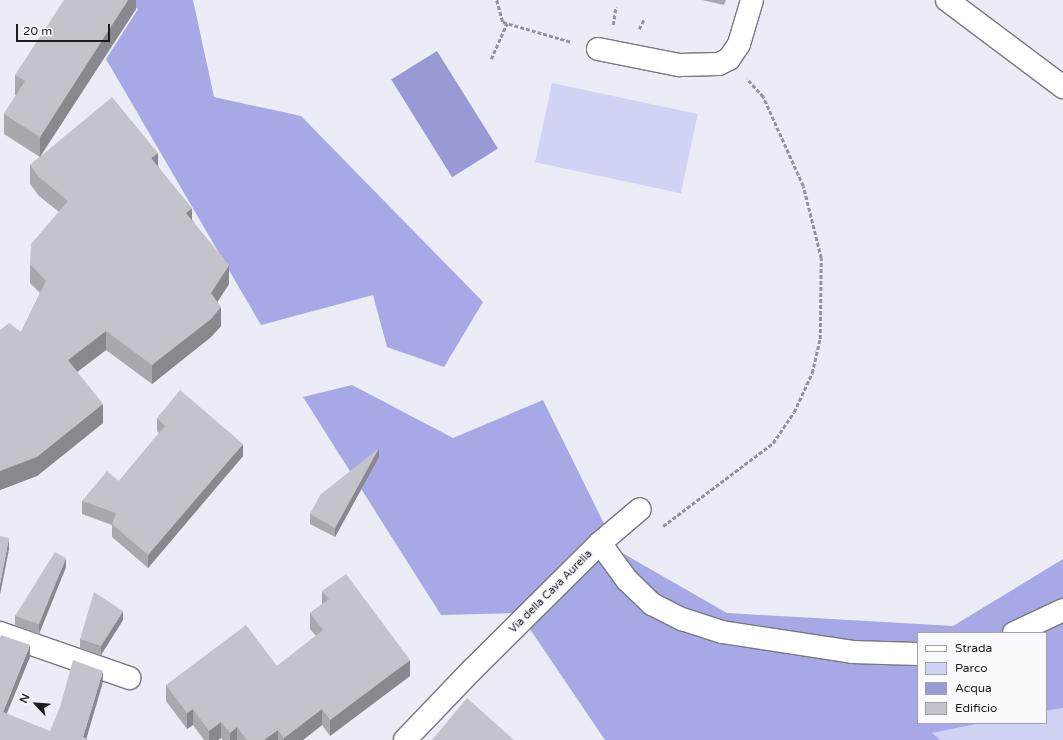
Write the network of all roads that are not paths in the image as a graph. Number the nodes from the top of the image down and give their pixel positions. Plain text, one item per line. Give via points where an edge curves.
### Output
1 (752, 0) edge
2 (947, 0) edge
3 (598, 49) road end
4 (1063, 87) edge
5 (640, 509) dead end
6 (600, 543) junction
7 (1063, 610) edge
8 (1016, 632) edge
9 (0, 633) edge
10 (917, 654) edge
11 (129, 678) dead end
12 (405, 740) edge

1 - 3 lane via 739,44 728,58 719,64 679,65
2 - 4 lane
5 - 6 lane
6 - 10 lane, Via della Cava Aurelia via 627,580 652,604 682,618 730,634 852,652
6 - 12 lane, Via della Cava Aurelia
7 - 8 lane
9 - 11 lane

